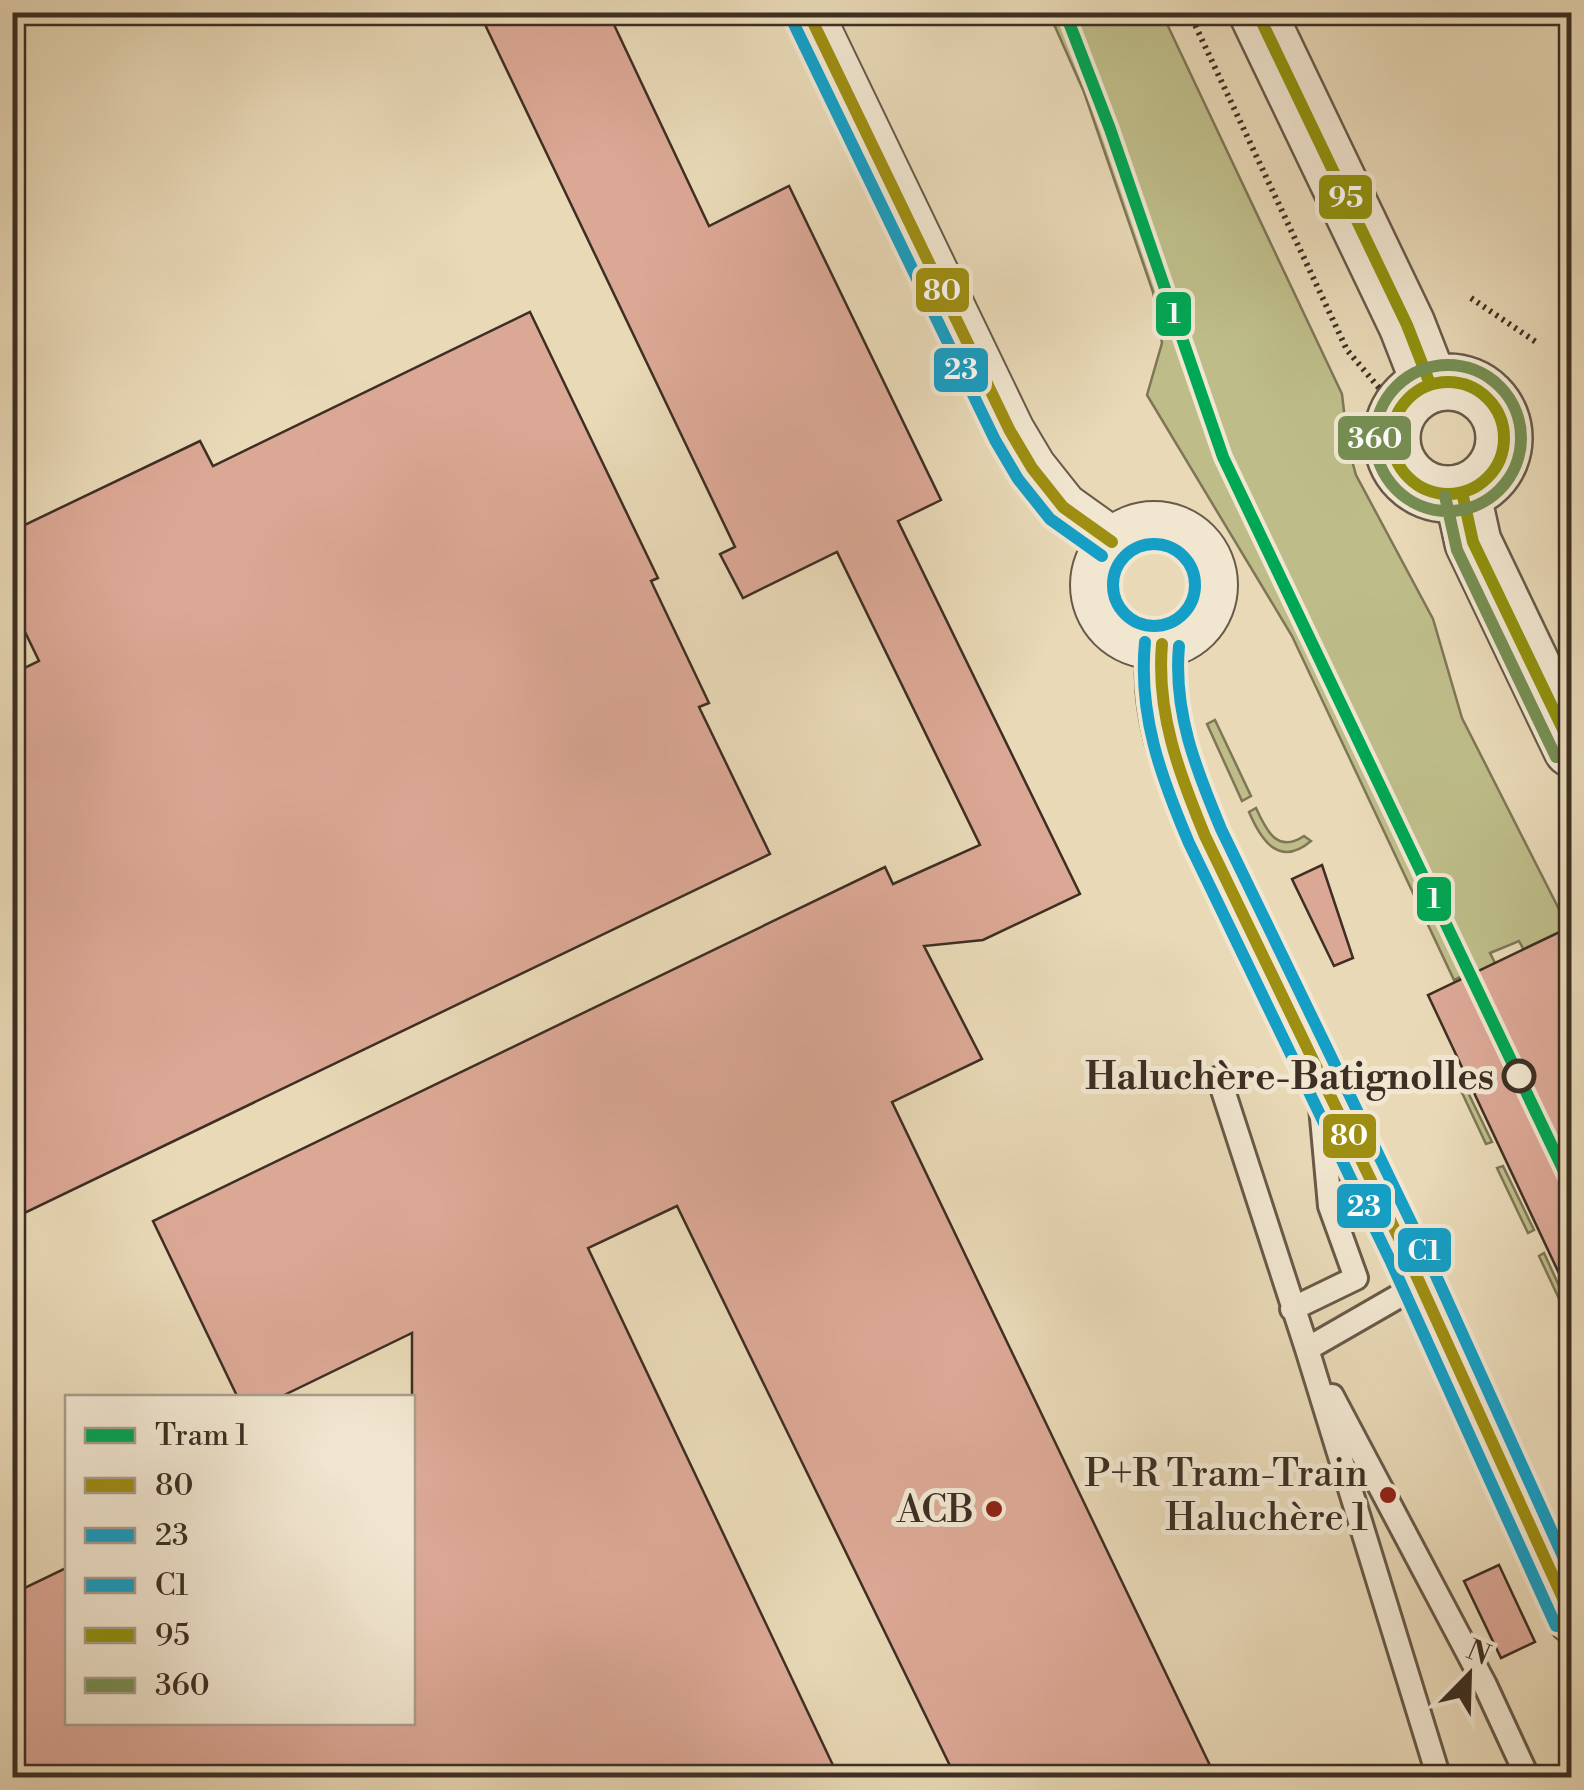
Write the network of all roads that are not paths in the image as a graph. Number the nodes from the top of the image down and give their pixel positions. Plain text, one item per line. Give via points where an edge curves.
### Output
1 (808, 12) edge
2 (1258, 12) edge
3 (1415, 397) junction
4 (1462, 492) junction
5 (1112, 542) junction
6 (1162, 644) junction
7 (1572, 750) edge
8 (1317, 1064) junction
9 (1218, 1078) dead end
10 (1394, 1225) junction
11 (1344, 1244) junction
12 (1420, 1284) junction
13 (1292, 1309) junction
14 (1307, 1349) junction
15 (1572, 1618) edge
16 (1439, 1778) edge
17 (1528, 1778) edge

1 - 5 street via 1032,468 1063,507
2 - 3 street via 1407,326
3 - 4 street via 1392,438 1396,458 1406,476 1432,492
3 - 4 street via 1449,382 1477,390 1501,420 1498,464
4 - 7 street via 1474,542
5 - 6 street via 1098,563 1094,588 1100,612 1126,637
5 - 6 street via 1148,526 1168,528 1187,536 1211,568 1209,608 1198,626
6 - 8 street via 1159,696 1180,776
8 - 10 street
8 - 11 lane via 1330,1206
9 - 13 lane
10 - 11 lane
10 - 12 street
11 - 13 lane via 1356,1278
12 - 14 lane
12 - 15 street
13 - 14 lane
14 - 16 lane
14 - 17 lane

